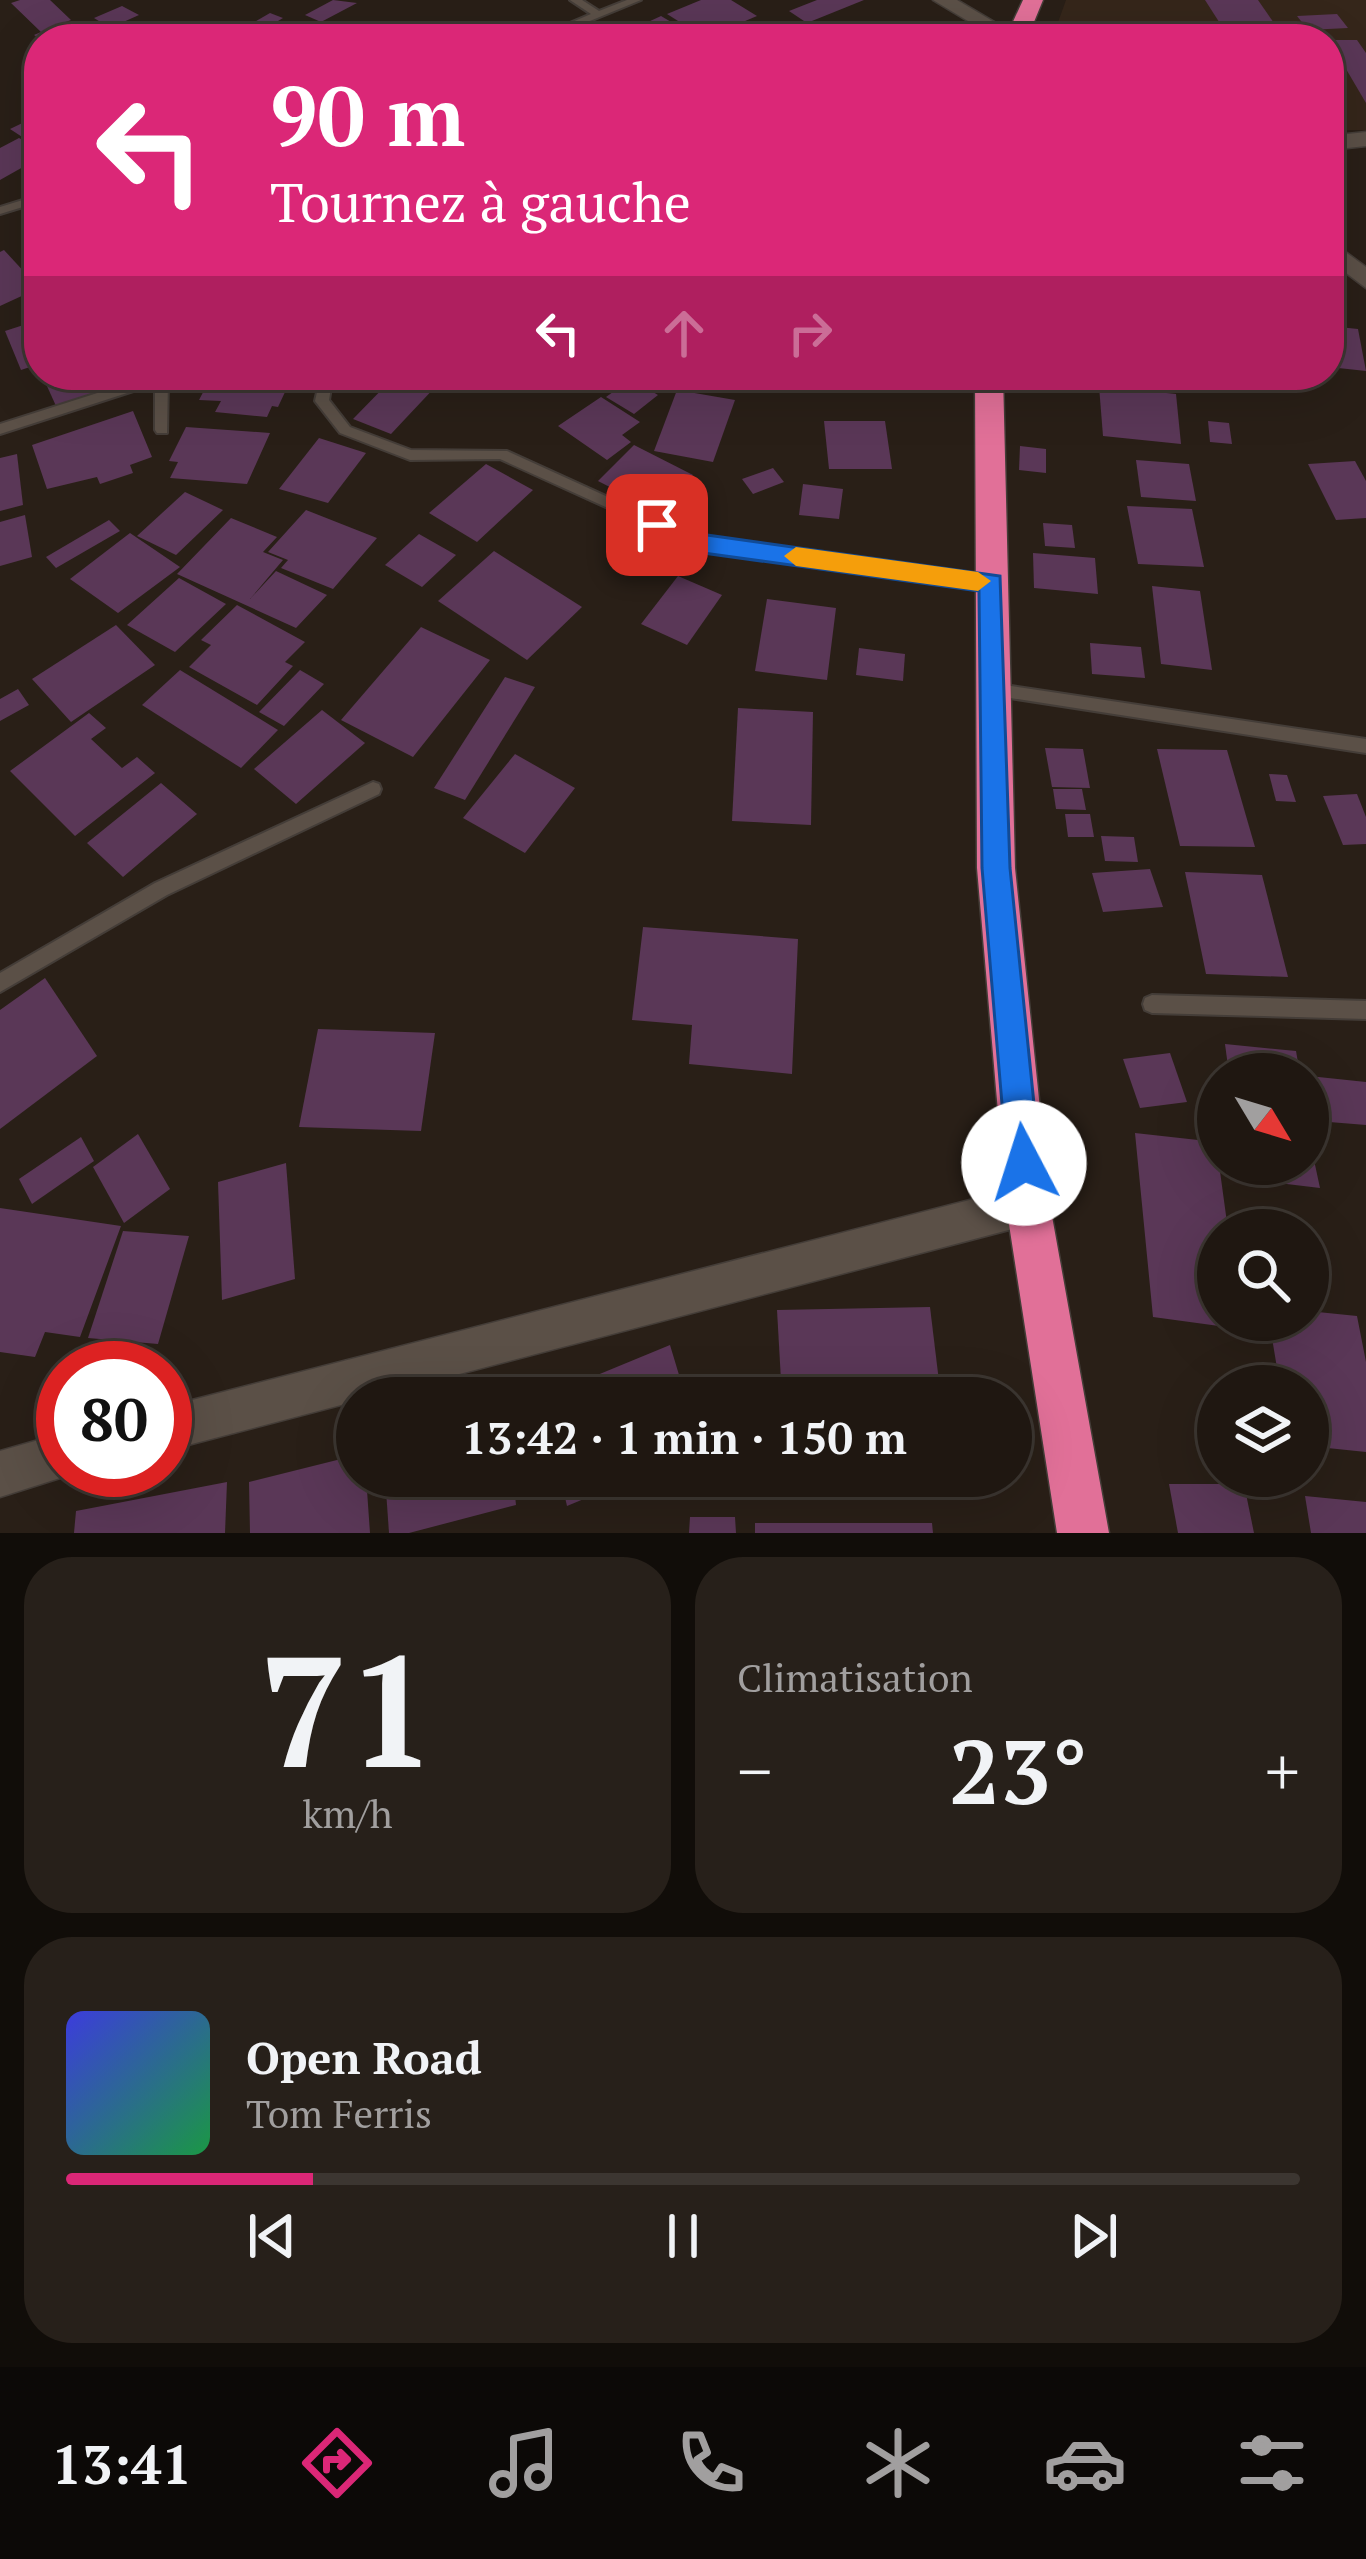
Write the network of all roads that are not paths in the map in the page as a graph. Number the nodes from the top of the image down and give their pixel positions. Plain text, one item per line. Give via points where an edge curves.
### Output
1 (575, 0) edge
2 (636, 0) edge
3 (943, 0) edge
4 (599, 15) junction
5 (576, 24) edge
6 (987, 24) edge
7 (121, 390) edge
8 (164, 390) edge
9 (324, 390) edge
10 (989, 390) edge
11 (0, 429) edge
12 (161, 430) dead end
13 (992, 583) junction
14 (990, 689) junction
15 (1366, 746) edge
16 (374, 789) dead end
17 (0, 983) edge
18 (1152, 1004) dead end
19 (1366, 1010) edge
20 (1028, 1205) junction
21 (192, 1422) edge
22 (36, 1464) edge
23 (0, 1474) edge
24 (1082, 1533) edge

1 - 4 lane
2 - 4 lane
3 - 6 street
4 - 5 lane
7 - 11 lane
8 - 12 lane
9 - 13 lane via 322,401 345,430 410,454 502,454 696,543
10 - 13 highway
13 - 14 highway
14 - 15 lane
14 - 20 highway via 996,868
16 - 17 lane via 160,889
18 - 19 lane
20 - 21 street
20 - 24 highway
22 - 23 street

